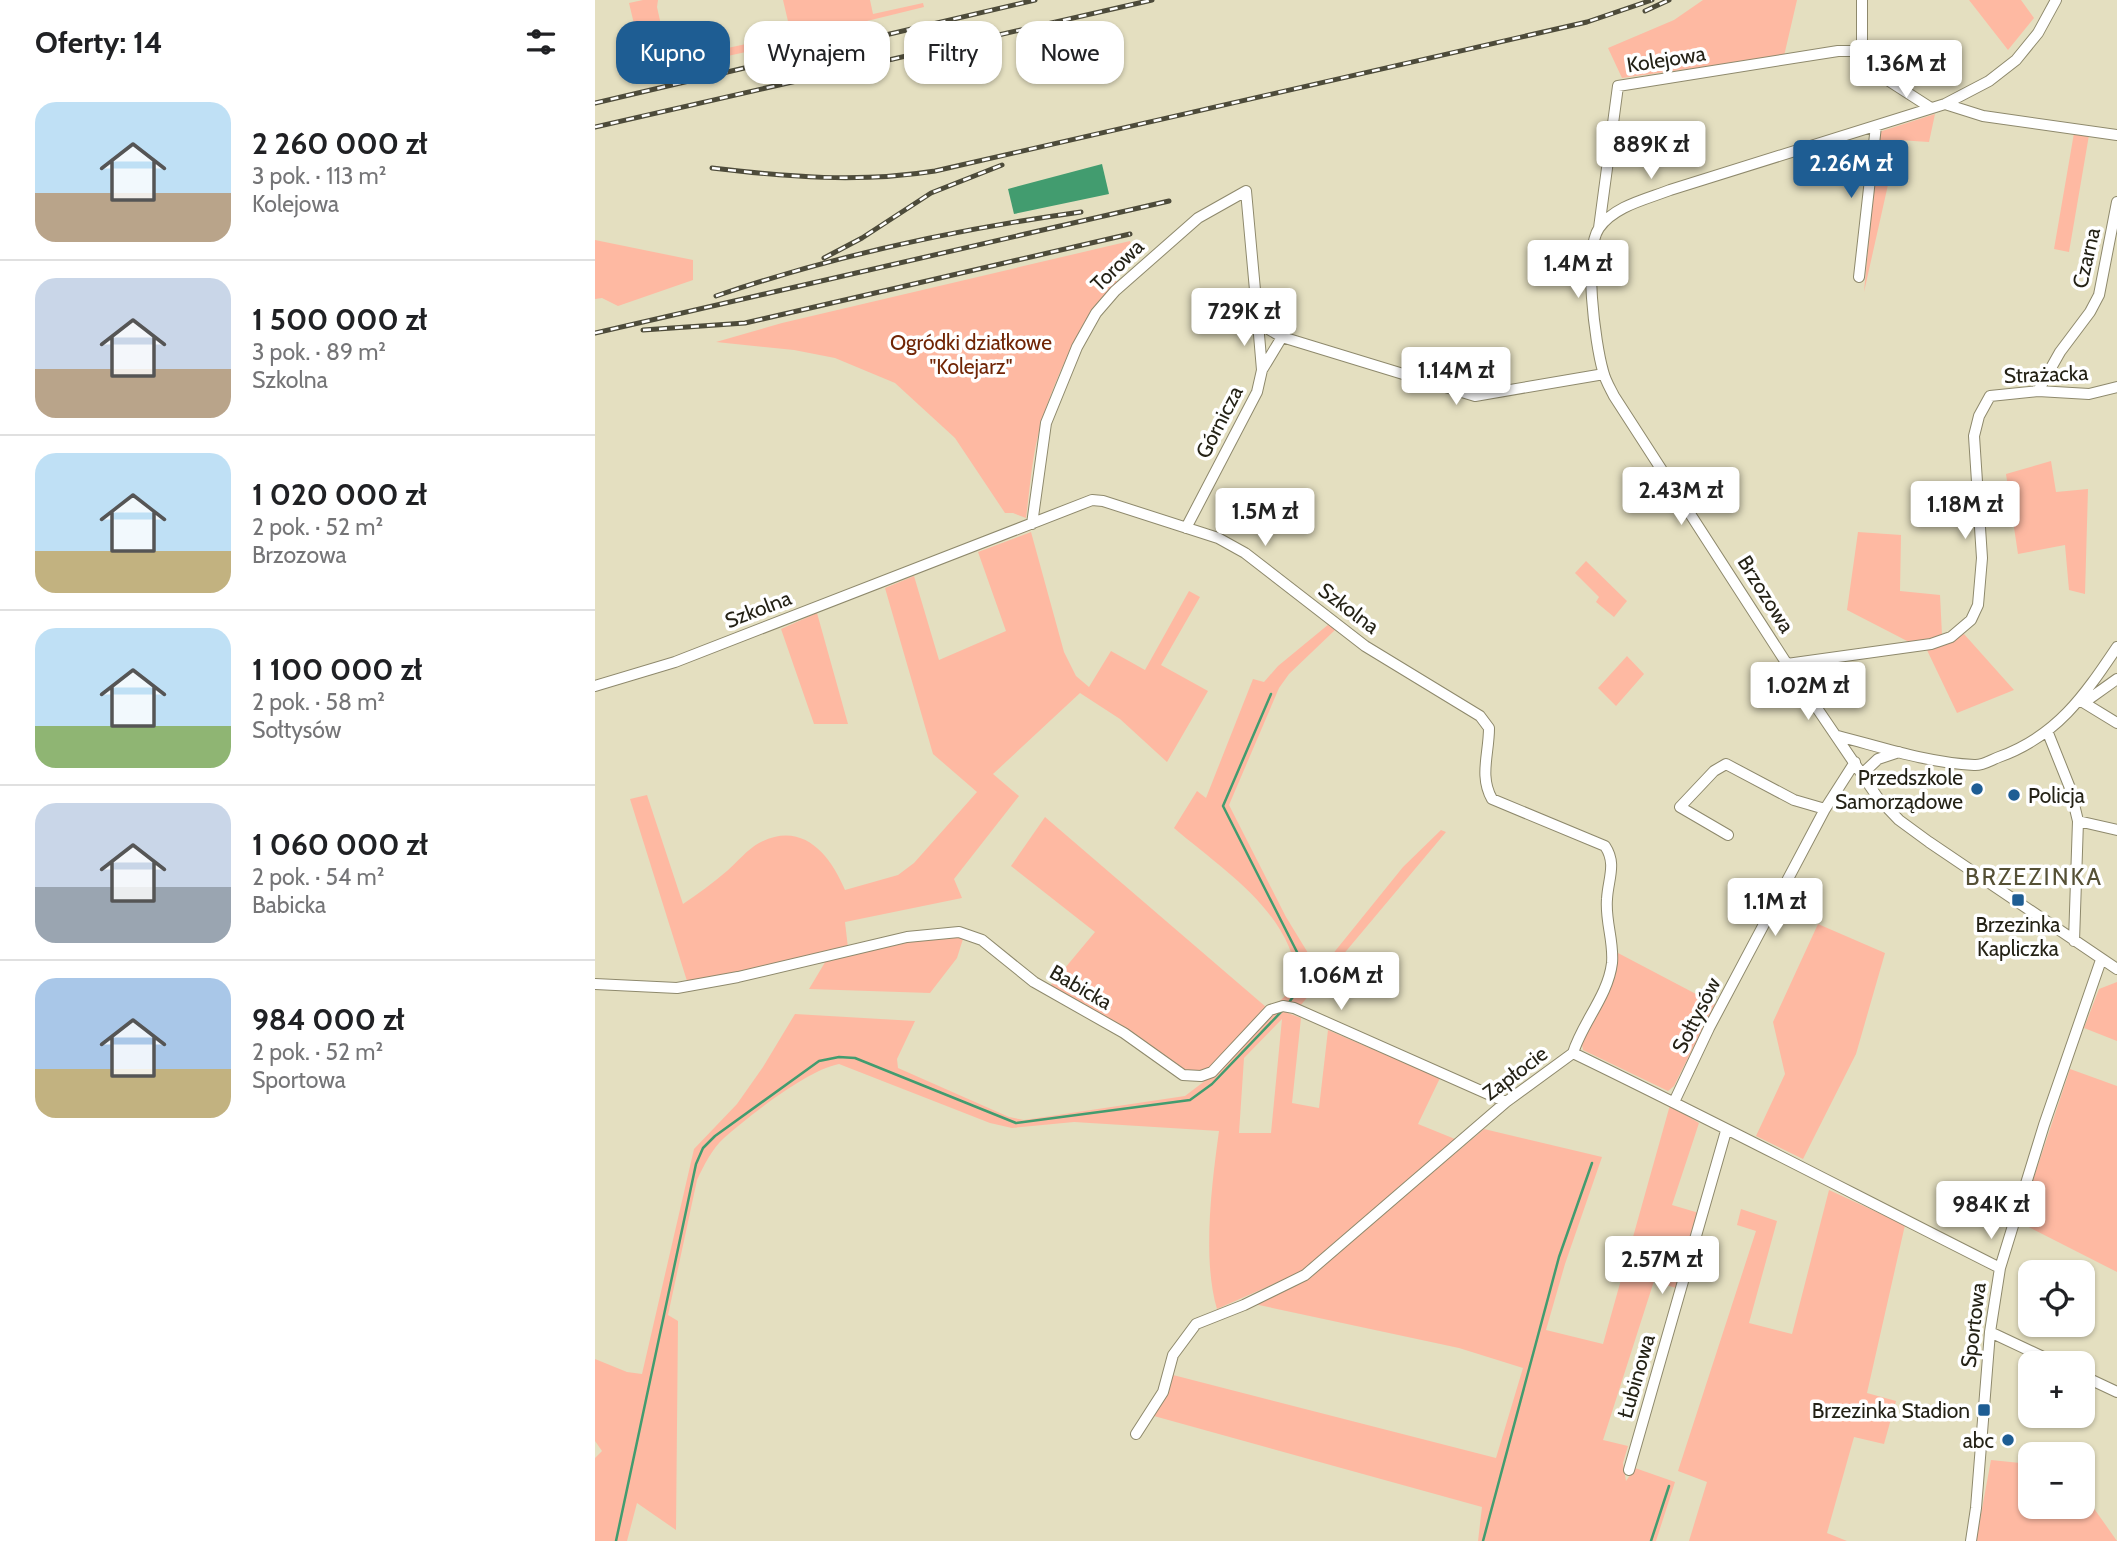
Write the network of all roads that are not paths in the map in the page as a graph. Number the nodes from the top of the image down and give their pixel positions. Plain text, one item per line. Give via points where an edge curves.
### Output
1 (1862, 0) edge
2 (2056, 0) edge
3 (1862, 51) junction
4 (1945, 104) junction
5 (1931, 108) junction
6 (1876, 126) junction
7 (2117, 135) edge
8 (1246, 191) joint
9 (2117, 202) edge
10 (1599, 228) junction
11 (1859, 277) dead end
12 (1258, 323) junction
13 (1282, 337) junction
14 (1262, 370) junction
15 (1604, 374) junction
16 (2117, 387) edge
17 (2038, 391) junction
18 (1032, 524) junction
19 (1186, 528) junction
20 (2116, 650) edge
21 (1818, 660) junction
22 (1787, 664) junction
23 (2117, 678) edge
24 (1801, 685) junction
25 (595, 687) edge
26 (2081, 701) junction
27 (2117, 723) edge
28 (2047, 733) junction
29 (1838, 736) junction
30 (1899, 752) junction
31 (1855, 762) junction
32 (1862, 774) junction
33 (1825, 809) junction
34 (2078, 821) junction
35 (2117, 830) edge
36 (1728, 835) dead end
37 (2074, 941) junction
38 (2101, 960) junction
39 (2117, 969) edge
40 (595, 984) edge
41 (1573, 1053) junction
42 (1506, 1102) junction
43 (1674, 1102) junction
44 (1726, 1131) junction
45 (2000, 1268) junction
46 (1990, 1332) junction
47 (2030, 1351) edge
48 (2095, 1382) edge
49 (2117, 1392) edge
50 (1136, 1434) dead end
51 (1629, 1470) dead end
52 (1971, 1541) edge

1 - 3 street
2 - 4 street via 2016,60 1989,81
3 - 5 street via 1887,79
3 - 10 street, Kolejowa via 1618,86
4 - 5 street
4 - 7 street via 1983,116
5 - 6 street
6 - 10 street via 1670,190 1627,207
6 - 11 street
8 - 12 street, Górnicza
8 - 18 street, Torowa via 1198,218 1096,313 1046,423
9 - 17 street, Czarna via 2099,295
10 - 15 street, Brzozowa via 1590,254 1597,345
12 - 13 street
12 - 14 street, Górnicza
13 - 14 street, Górnicza
13 - 15 street via 1475,396
14 - 19 street, Górnicza via 1257,393
15 - 22 street, Brzozowa
16 - 17 street, Strażacka via 2089,394
17 - 21 street, Strażacka via 1990,396 1979,416 1974,436 1982,558 1978,605 1971,621 1951,637 1931,644
18 - 19 street, Szkolna via 1092,500
18 - 25 street, Szkolna via 675,662
19 - 41 street, Szkolna via 1245,552 1365,646 1480,716 1489,728 1484,775 1492,799 1605,846 1613,863 1606,916 1612,964
20 - 26 street
21 - 22 street, Strażacka
21 - 24 street
22 - 24 street, Brzozowa
23 - 26 street
24 - 29 street, Brzozowa
26 - 27 street
26 - 28 street
28 - 30 street via 1976,766
28 - 34 street
29 - 30 street
29 - 31 street, Brzozowa
30 - 32 street via 1878,759
31 - 32 street, Brzozowa
31 - 33 street, Sołtysów
32 - 37 street, Brzozowa via 1899,820
33 - 36 street via 1794,800 1726,764 1680,807
33 - 43 street, Sołtysów
34 - 35 street
34 - 37 street
37 - 38 street, Brzozowa
38 - 39 street, Brzozowa
38 - 45 street, Sportowa
40 - 42 street, Babicka via 677,988 907,937 959,932 982,940 1034,982 1124,1033 1189,1077 1212,1072 1270,1010 1283,1006
41 - 42 street, Zapłocie
41 - 43 street, Zapłocie
42 - 50 street, Zapłocie via 1305,1275 1196,1324 1174,1355 1163,1392
43 - 44 street, Zapłocie
44 - 45 street, Zapłocie
44 - 51 street, Łubinowa
45 - 46 street, Sportowa
46 - 47 street
46 - 52 street, Sportowa
48 - 49 street

